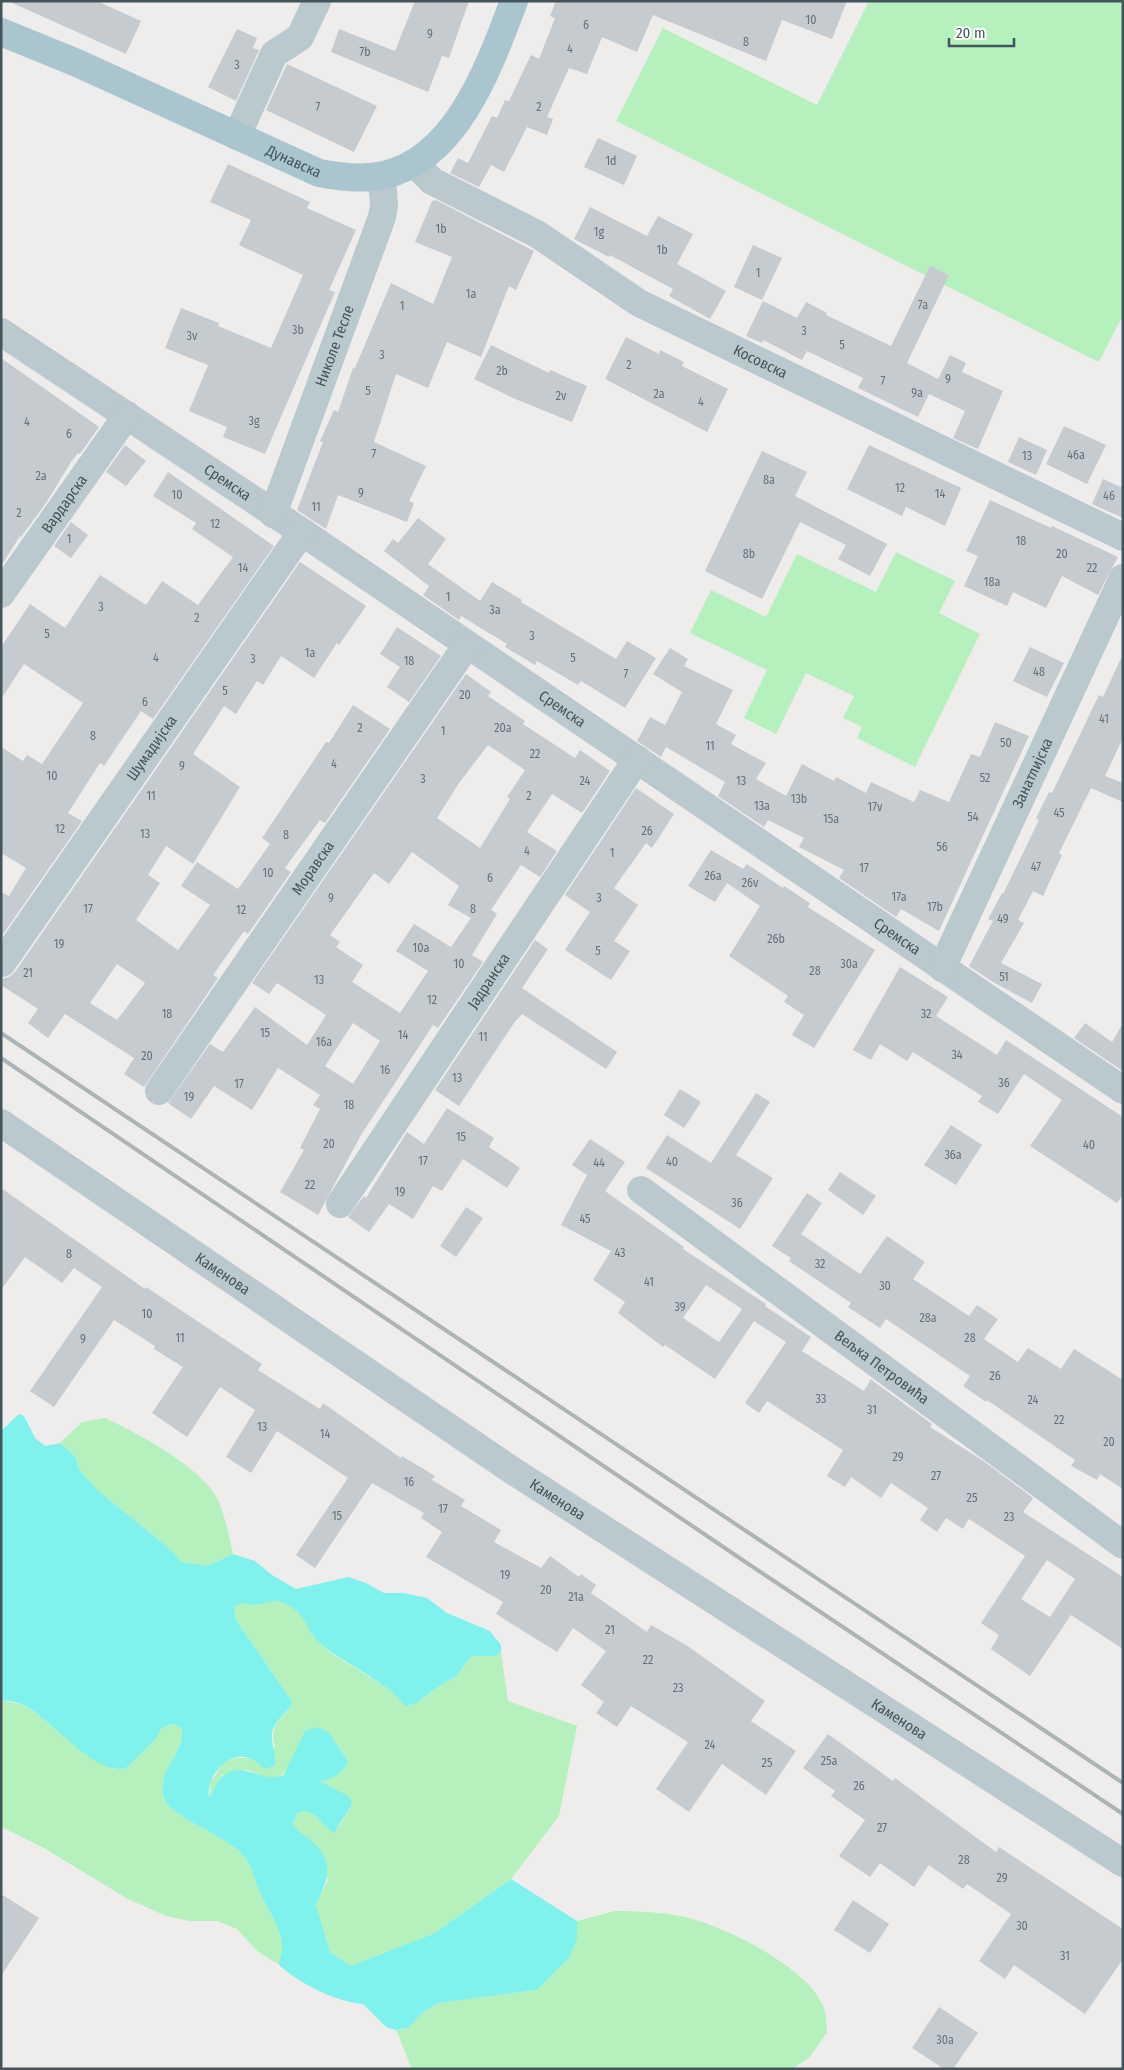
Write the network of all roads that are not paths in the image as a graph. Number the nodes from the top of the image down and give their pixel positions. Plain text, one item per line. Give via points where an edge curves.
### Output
1 (317, 1) edge
2 (514, 1) edge
3 (1, 32) edge
4 (237, 136) junction
5 (414, 163) junction
6 (382, 176) junction
7 (1, 332) edge
8 (127, 415) junction
9 (273, 514) junction
10 (302, 532) junction
11 (1123, 537) edge
12 (1123, 578) edge
13 (1, 594) edge
14 (467, 645) junction
15 (637, 759) junction
16 (2, 963) edge
17 (942, 968) junction
18 (1123, 1090) edge
19 (159, 1091) dead end
20 (1, 1123) edge
21 (641, 1190) dead end
22 (340, 1204) dead end
23 (1123, 1545) edge
24 (1123, 1863) edge

1 - 4 street via 300,37 274,54
2 - 5 main road, Дунавска via 485,75 461,114 442,138
3 - 4 main road, Дунавска
4 - 6 main road, Дунавска via 319,173 341,177
5 - 6 main road, Дунавска
5 - 11 street, Косовска via 432,181 536,234 639,303
6 - 9 street, Николе Тесле via 382,217
7 - 8 street, Сремска
8 - 9 street, Сремска
8 - 13 street, Вардарска
9 - 10 street, Сремска
10 - 14 street, Сремска
10 - 16 street, Шумадијска
12 - 17 street, Занатлијска
14 - 15 street, Сремска
14 - 19 street, Моравска
15 - 17 street, Сремска
15 - 22 street, Јадранска
17 - 18 street, Сремска
20 - 24 street, Каменова via 510,1470
21 - 23 street, Вељка Петровића

